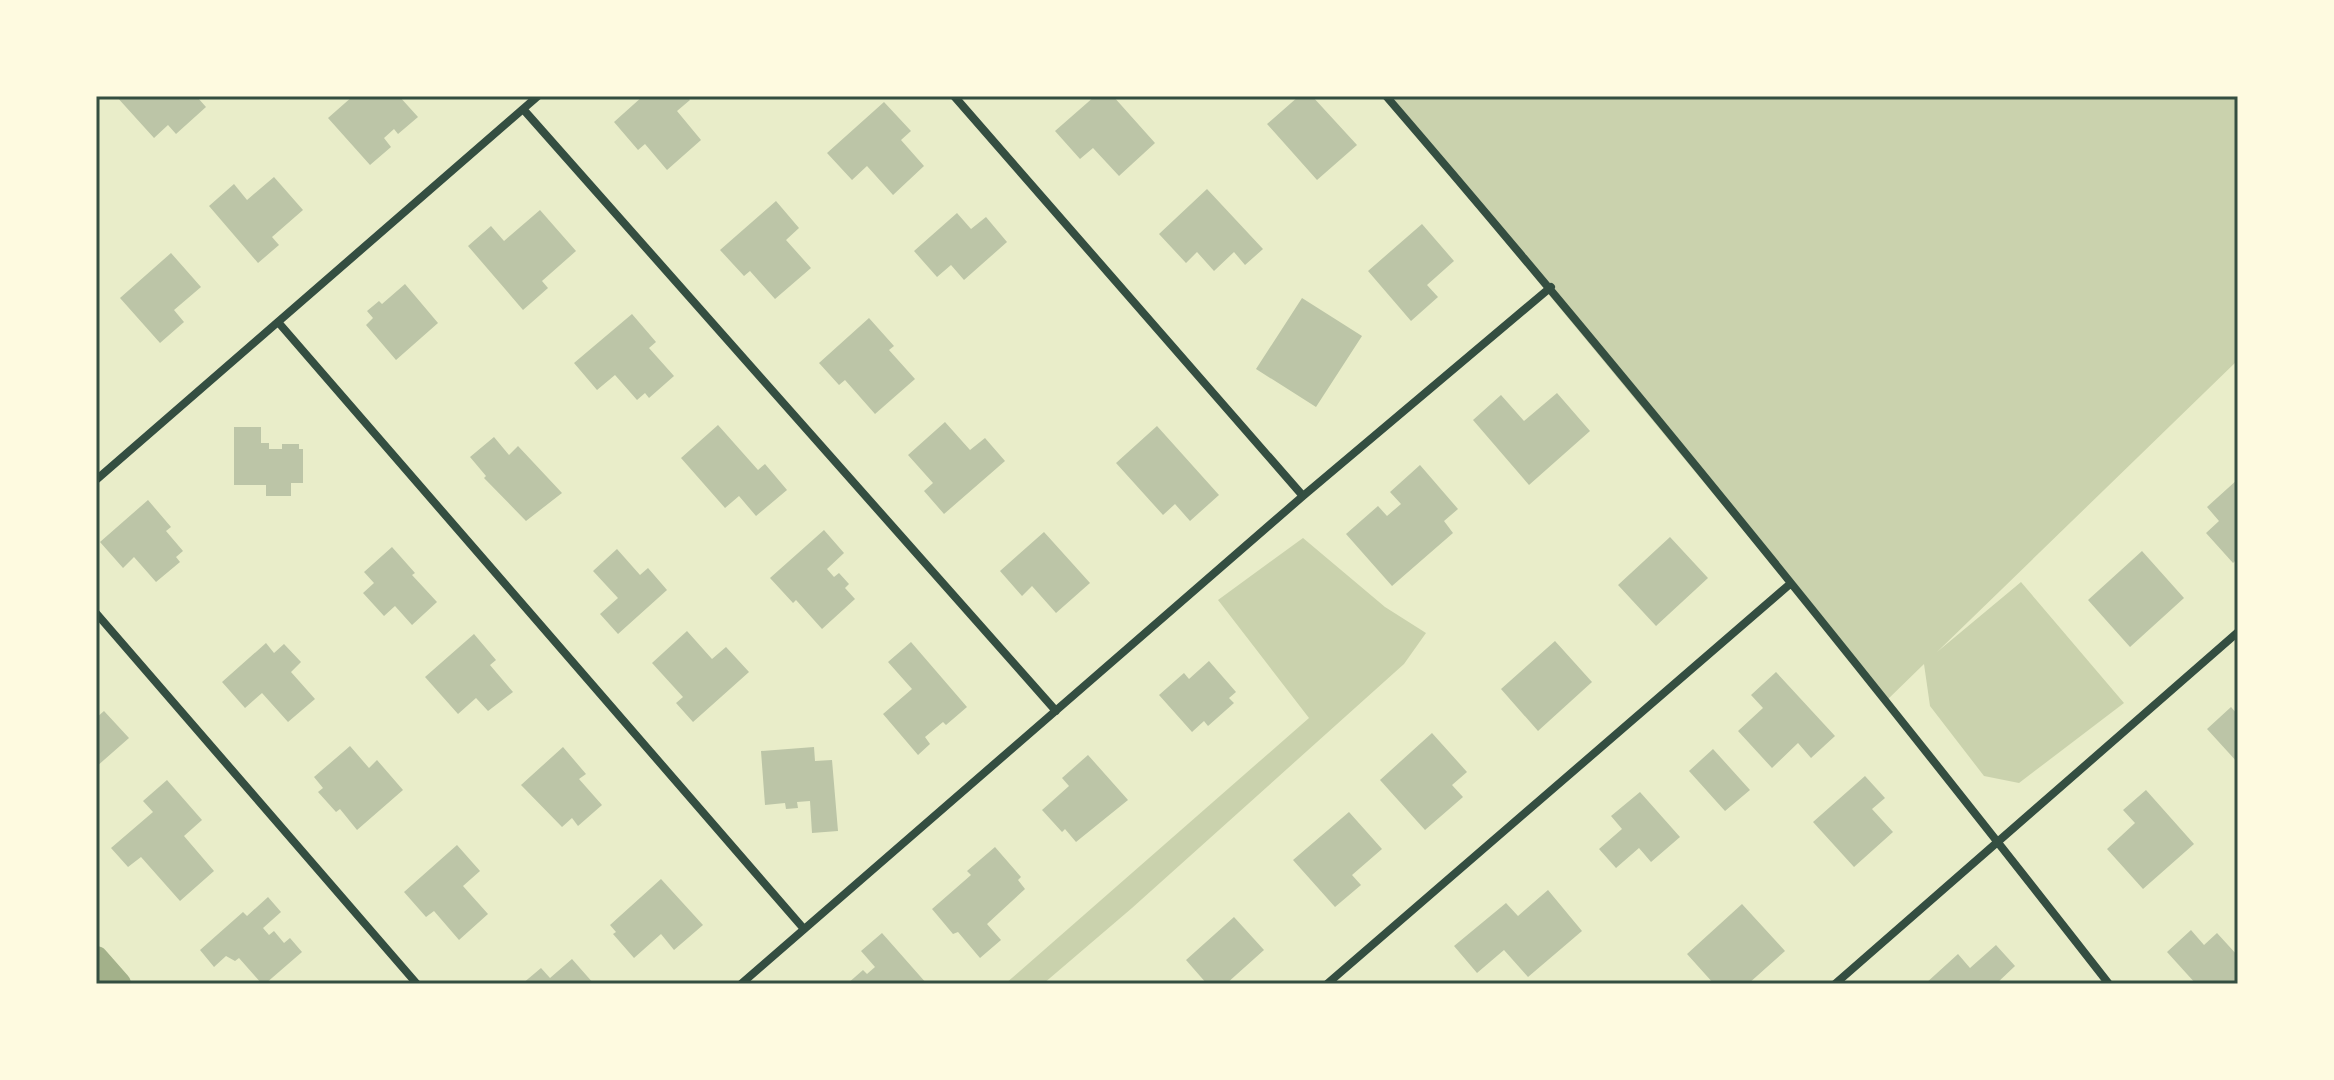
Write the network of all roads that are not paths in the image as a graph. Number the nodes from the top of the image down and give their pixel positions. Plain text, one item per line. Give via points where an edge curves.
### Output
1 (538, 96) edge
2 (954, 96) edge
3 (1386, 96) edge
4 (523, 109) junction
5 (1551, 287) junction
6 (278, 322) junction
7 (96, 480) edge
8 (1303, 496) junction
9 (1790, 584) junction
10 (96, 613) edge
11 (2238, 632) edge
12 (1056, 711) junction
13 (1998, 842) junction
14 (804, 929) junction
15 (417, 984) edge
16 (741, 984) edge
17 (1327, 984) edge
18 (1835, 984) edge
19 (2109, 984) edge

1 - 4 street
2 - 8 street
3 - 5 street
4 - 6 street
4 - 12 street
5 - 8 street
5 - 9 street
6 - 7 street
6 - 14 street
8 - 12 street
9 - 13 street
9 - 17 street
10 - 15 street
11 - 13 street
12 - 14 street
13 - 18 street
13 - 19 street
14 - 16 street

